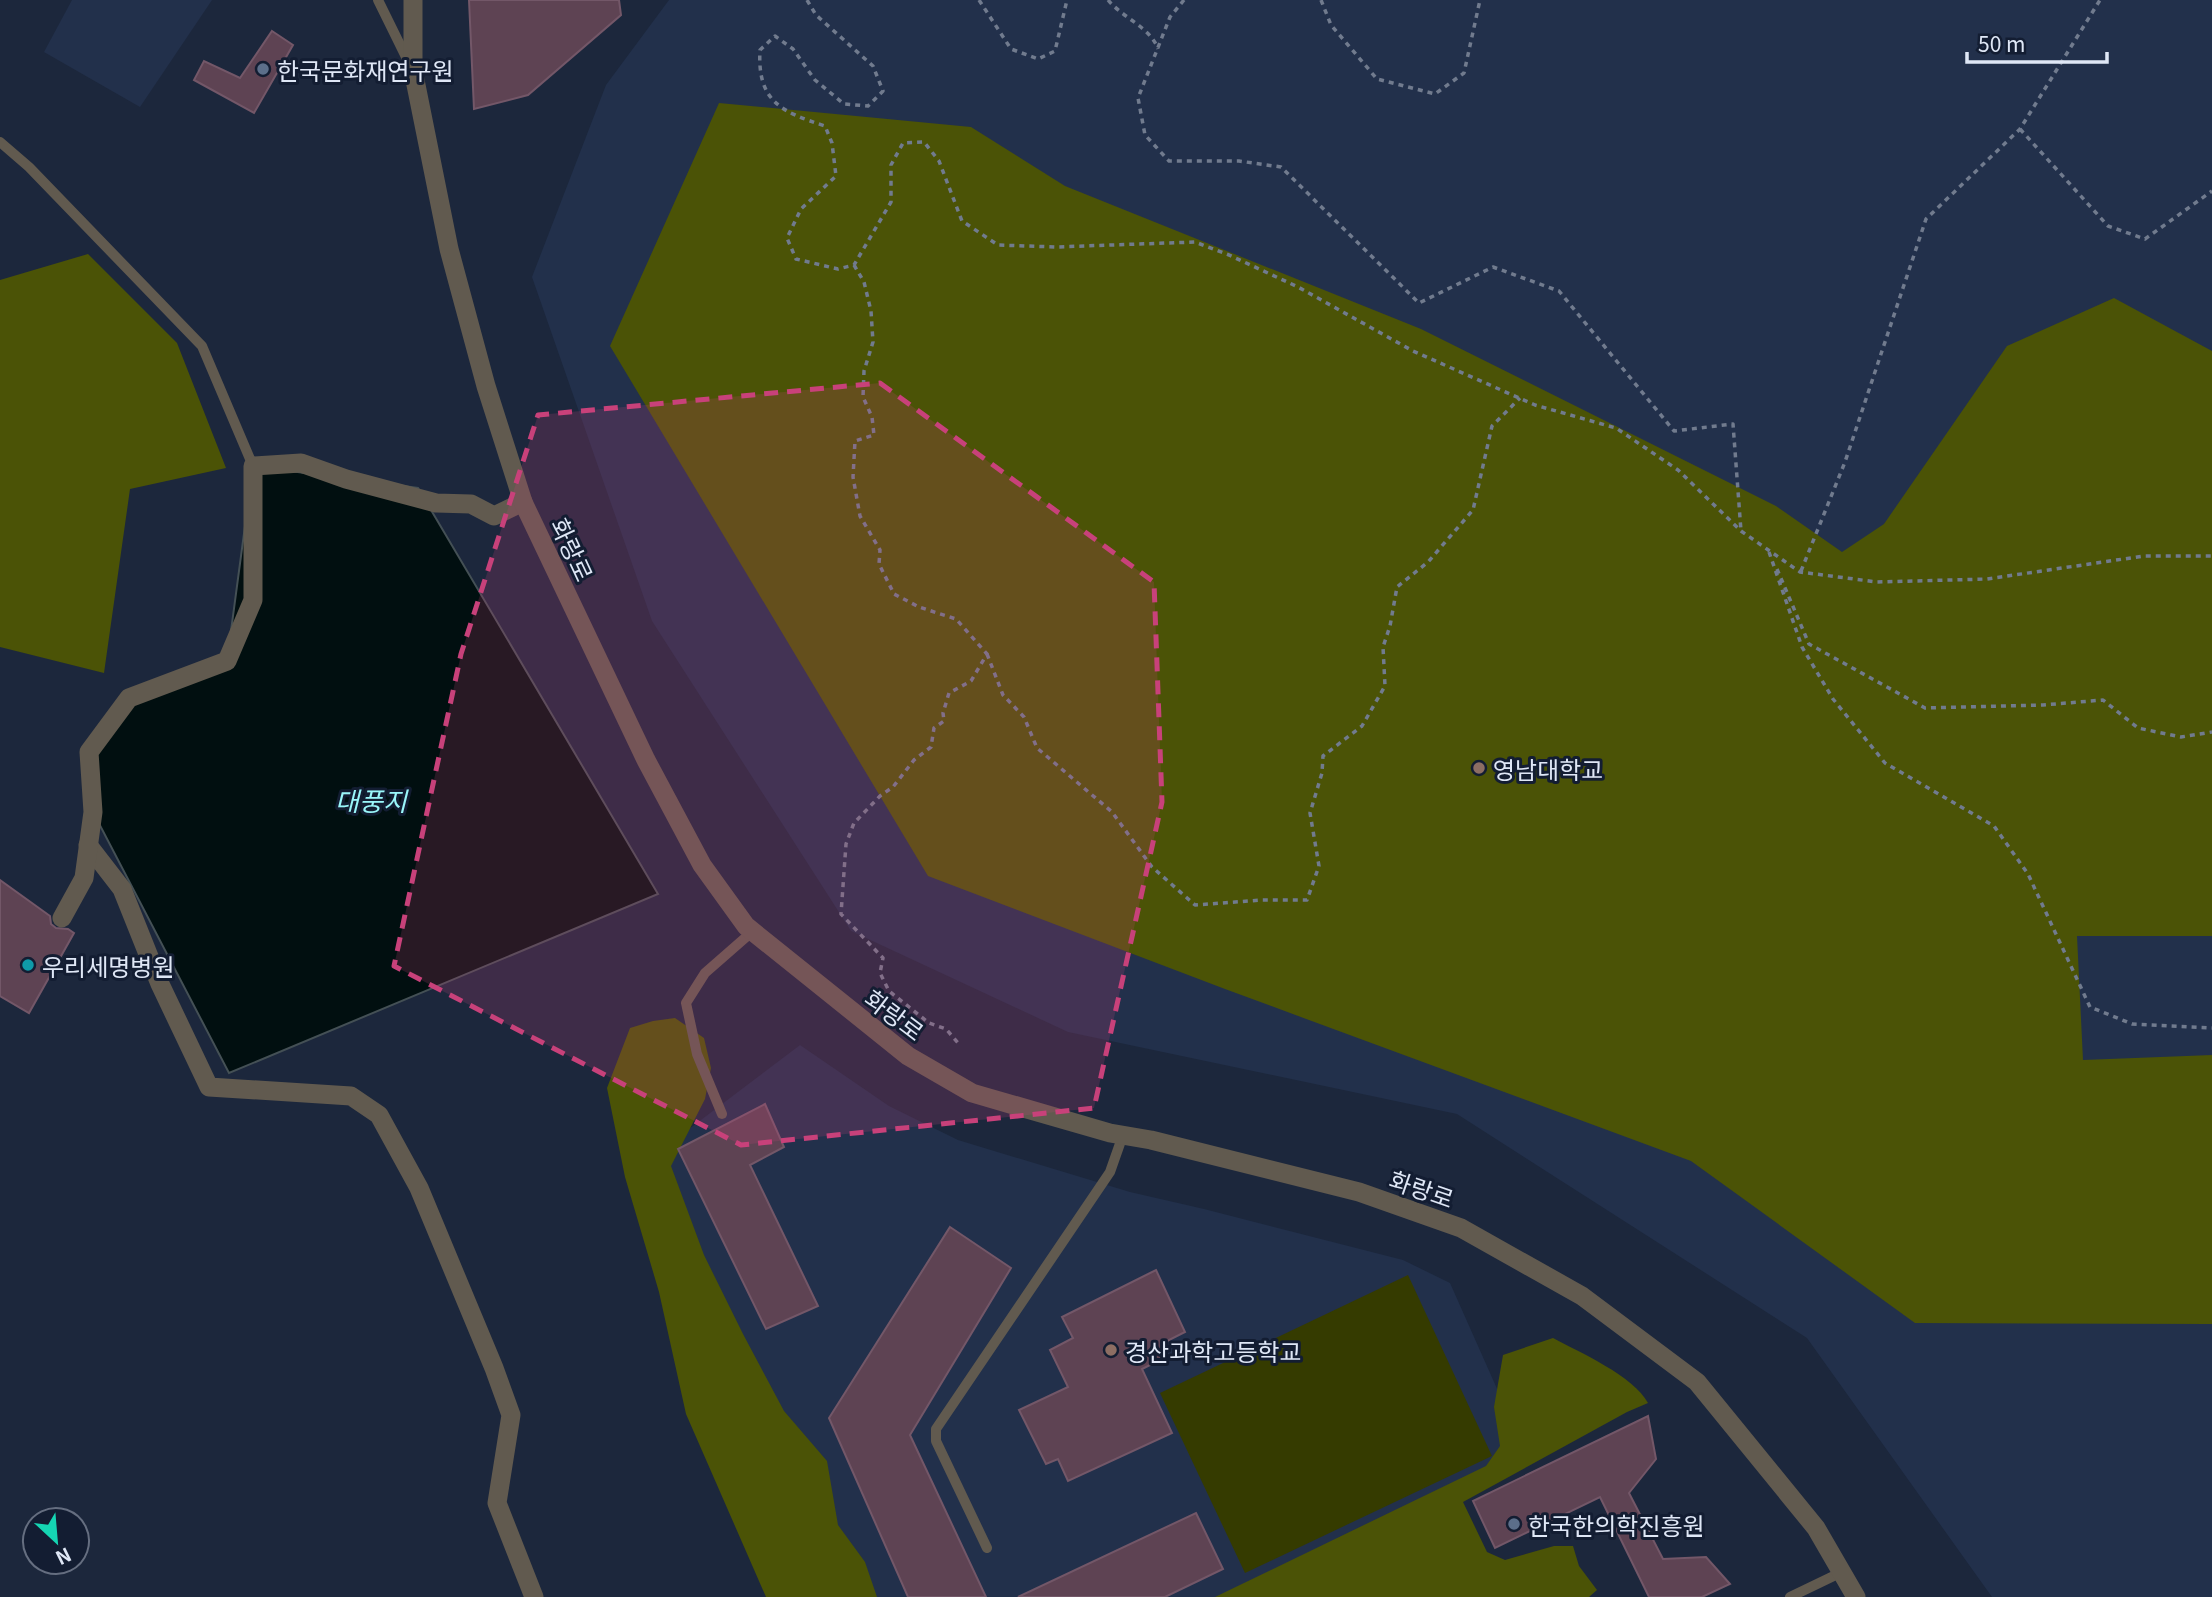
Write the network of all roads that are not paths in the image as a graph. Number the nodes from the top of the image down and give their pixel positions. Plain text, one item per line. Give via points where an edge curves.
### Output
1 (378, 0) edge
2 (413, 0) edge
3 (414, 71) junction
4 (0, 142) edge
5 (253, 466) junction
6 (523, 502) junction
7 (88, 845) junction
8 (62, 918) dead end
9 (752, 931) junction
10 (722, 1114) dead end
11 (1123, 1135) junction
12 (987, 1548) dead end
13 (1842, 1572) junction
14 (534, 1597) edge
15 (1790, 1597) edge
16 (1856, 1597) edge

1 - 3 lane
2 - 3 street, 화랑로
3 - 6 street, 화랑로 via 449,248
4 - 5 lane via 202,346
5 - 6 street via 301,463 436,503 471,504 494,516
5 - 7 street via 253,600 238,636 227,661 129,698 89,752 93,812
6 - 9 street, 화랑로 via 695,853
7 - 8 street via 84,878
7 - 14 street via 122,889 209,1087 351,1096 379,1115 419,1188 511,1415 497,1503
9 - 10 lane via 705,973 686,1003 697,1054
9 - 11 street, 화랑로 via 908,1056 972,1093
11 - 12 lane via 1110,1172 936,1429 936,1441
11 - 13 street, 화랑로 via 1359,1192 1461,1228 1582,1296 1697,1382 1816,1528
13 - 15 lane
13 - 16 street, 화랑로

